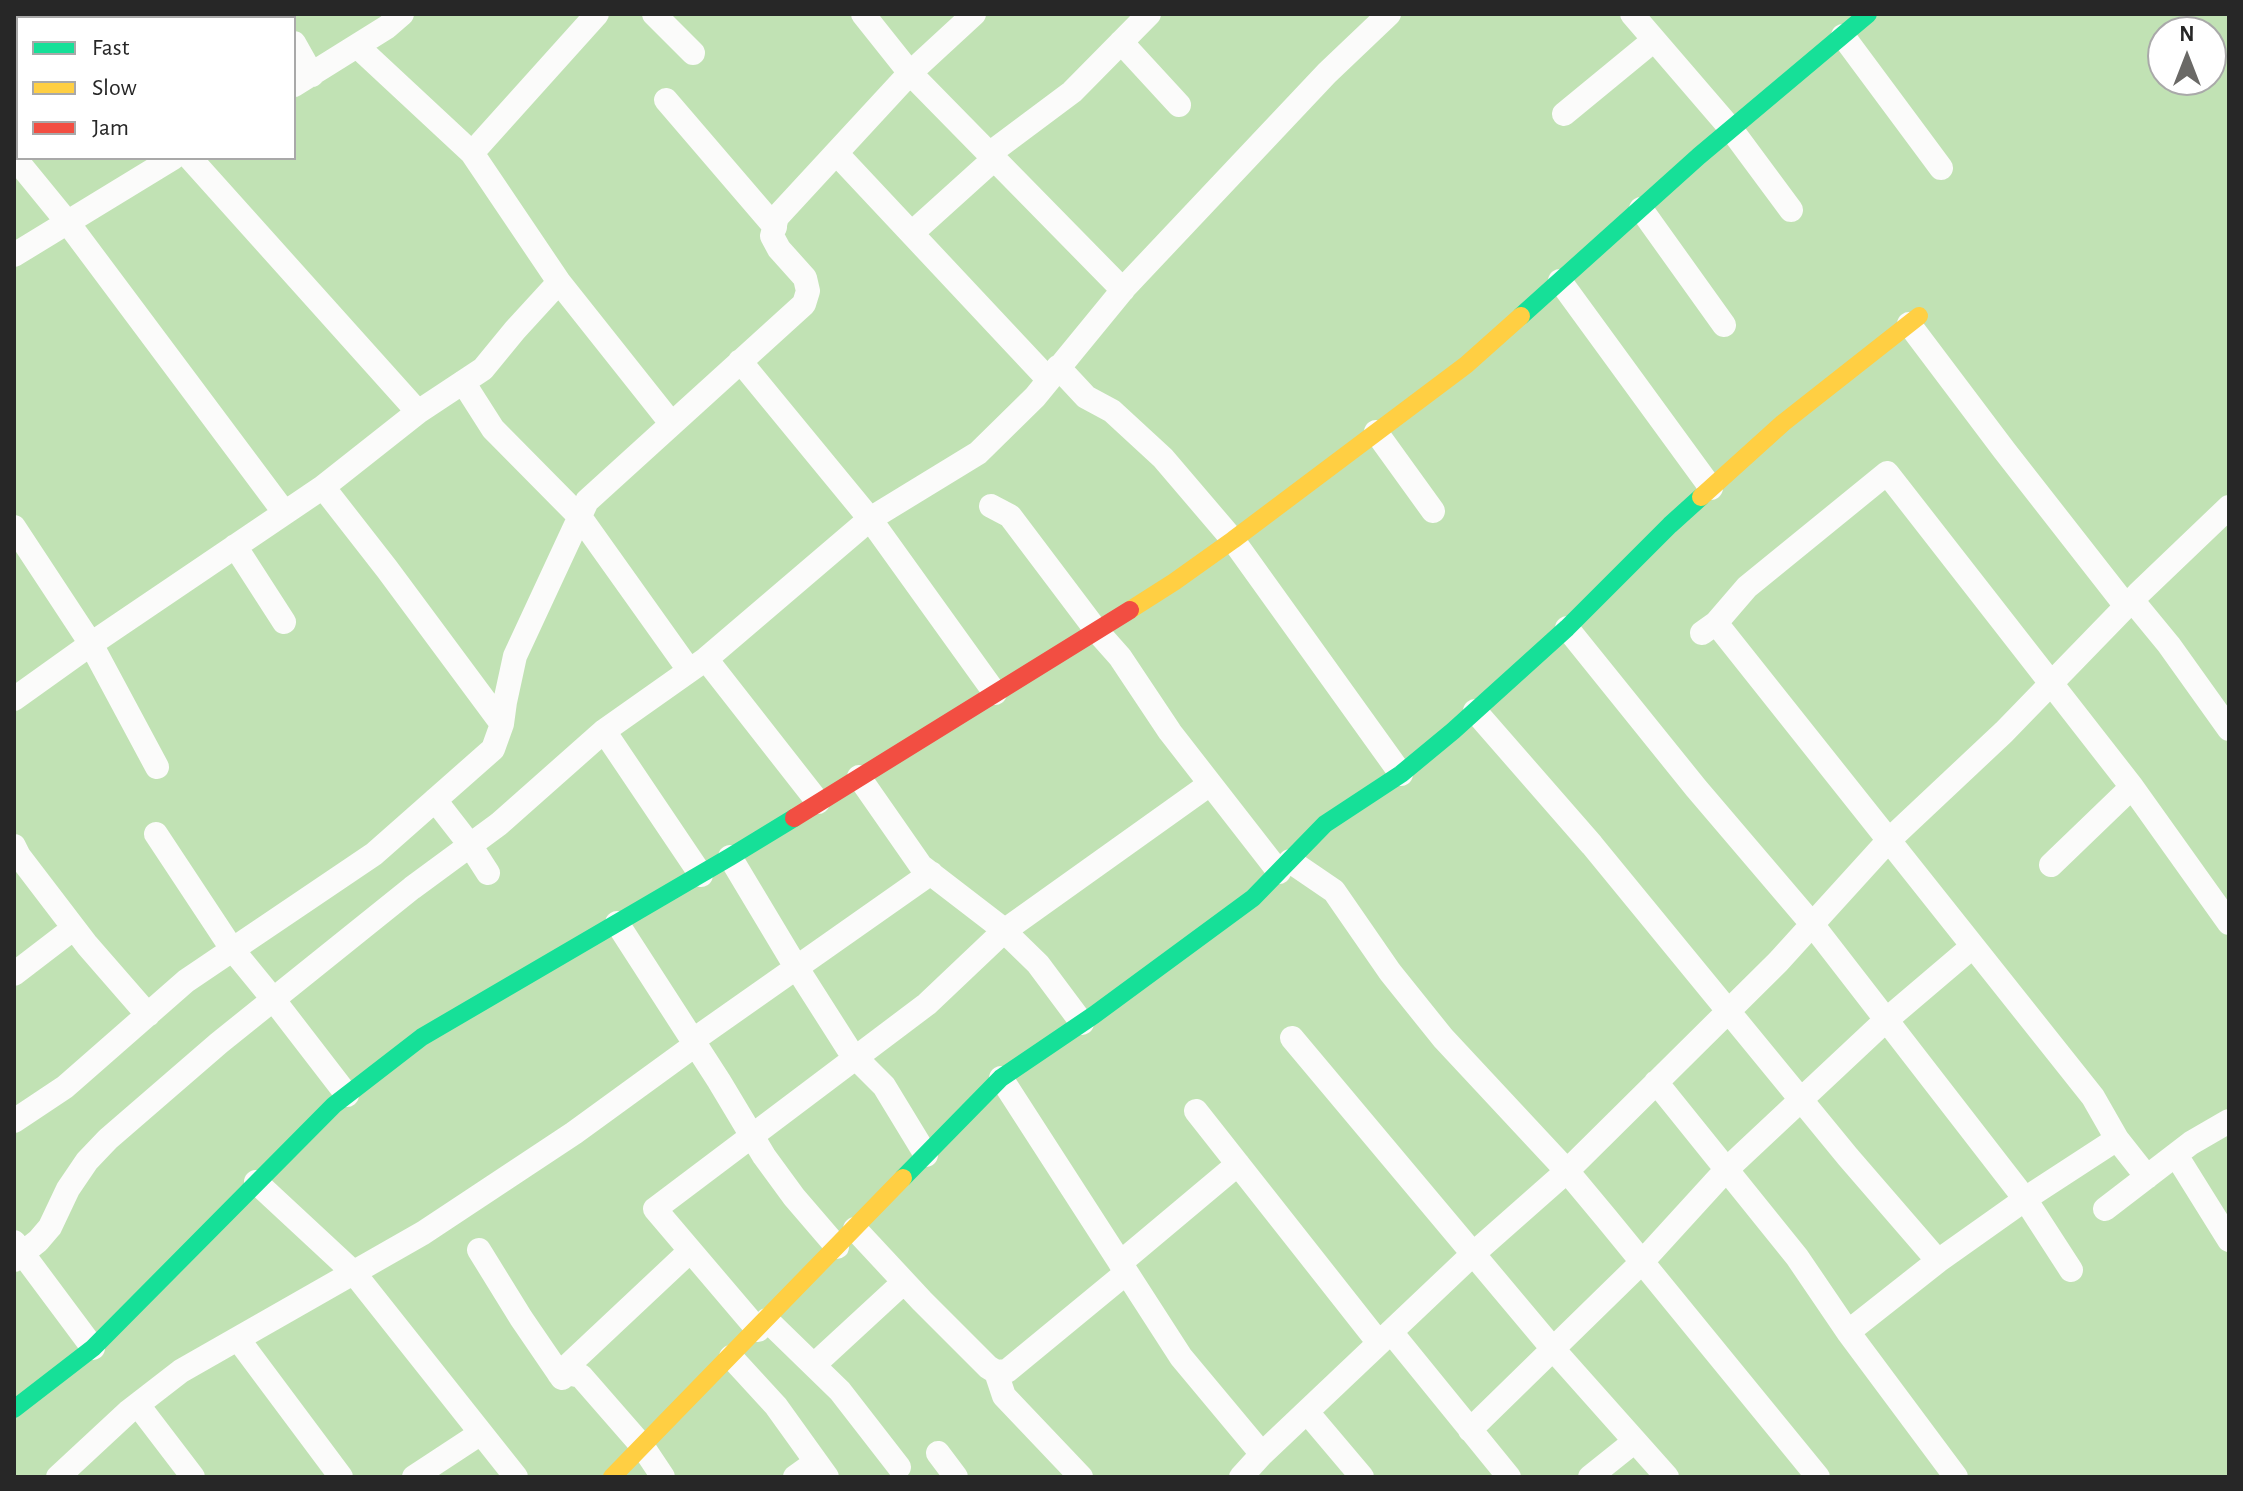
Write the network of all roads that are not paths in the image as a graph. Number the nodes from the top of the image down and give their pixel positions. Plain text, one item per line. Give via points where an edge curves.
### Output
1 (402, 14) edge
2 (597, 14) edge
3 (654, 14) edge
4 (863, 14) edge
5 (974, 14) edge
6 (1149, 14) edge
7 (1632, 14) edge
8 (1868, 14) edge
9 (1379, 17) edge
10 (1843, 36) junction
11 (1654, 40) junction
12 (1121, 42) junction
13 (357, 46) junction
14 (296, 51) edge
15 (693, 53) dead end
16 (910, 73) junction
17 (303, 80) edge
18 (666, 100) dead end
19 (1179, 105) dead end
20 (1564, 114) dead end
21 (1731, 129) junction
22 (472, 153) junction
23 (837, 154) junction
24 (992, 156) junction
25 (16, 160) edge
26 (170, 160) edge
27 (192, 160) edge
28 (1941, 168) dead end
29 (1641, 209) junction
30 (1791, 210) dead end
31 (68, 223) junction
32 (775, 227) junction
33 (912, 233) junction
34 (14, 255) edge
35 (1560, 281) junction
36 (559, 282) junction
37 (1123, 290) junction
38 (1914, 320) joint
39 (1724, 325) dead end
40 (740, 361) junction
41 (1053, 373) junction
42 (463, 382) junction
43 (418, 412) junction
44 (671, 423) junction
45 (1376, 432) junction
46 (323, 487) junction
47 (1711, 488) junction
48 (991, 506) dead end
49 (1433, 511) dead end
50 (284, 512) junction
51 (580, 517) junction
52 (2226, 518) edge
53 (870, 519) junction
54 (14, 527) edge
55 (1233, 540) junction
56 (235, 546) junction
57 (2129, 603) junction
58 (284, 622) dead end
59 (1567, 628) junction
60 (1096, 630) junction
61 (91, 644) junction
62 (698, 664) junction
63 (2051, 684) junction
64 (995, 693) junction
65 (14, 699) edge
66 (1475, 711) junction
67 (502, 724) junction
68 (2229, 729) edge
69 (604, 731) junction
70 (157, 767) dead end
71 (1401, 774) junction
72 (859, 777) junction
73 (1210, 784) junction
74 (2132, 787) junction
75 (435, 800) junction
76 (818, 802) junction
77 (156, 834) dead end
78 (1888, 841) junction
79 (470, 845) junction
80 (14, 846) edge
81 (730, 857) junction
82 (2051, 865) dead end
83 (1284, 866) junction
84 (488, 873) dead end
85 (931, 873) junction
86 (701, 875) junction
87 (617, 923) junction
88 (2229, 923) edge
89 (1812, 924) junction
90 (74, 928) junction
91 (1004, 931) junction
92 (1972, 947) junction
93 (232, 949) junction
94 (797, 968) junction
95 (14, 974) edge
96 (273, 999) junction
97 (1728, 1011) junction
98 (148, 1015) junction
99 (1885, 1021) junction
100 (1082, 1023) junction
101 (1292, 1038) dead end
102 (693, 1043) junction
103 (857, 1059) junction
104 (1001, 1078) junction
105 (1656, 1082) junction
106 (347, 1095) junction
107 (1801, 1100) junction
108 (1196, 1111) dead end
109 (14, 1121) edge
110 (2229, 1121) edge
111 (752, 1137) junction
112 (2117, 1139) junction
113 (926, 1155) junction
114 (2176, 1155) junction
115 (1238, 1164) junction
116 (1726, 1170) junction
117 (1567, 1171) junction
118 (2147, 1177) junction
119 (256, 1182) junction
120 (2025, 1199) junction
121 (2105, 1209) dead end
122 (855, 1229) junction
123 (2229, 1240) edge
124 (837, 1247) junction
125 (479, 1250) dead end
126 (690, 1251) junction
127 (17, 1252) edge
128 (1473, 1254) junction
129 (1938, 1261) junction
130 (1642, 1262) junction
131 (1123, 1268) junction
132 (2071, 1270) dead end
133 (354, 1273) junction
134 (904, 1282) junction
135 (762, 1325) junction
136 (1848, 1332) junction
137 (1385, 1338) junction
138 (238, 1339) junction
139 (93, 1348) junction
140 (1553, 1349) junction
141 (731, 1357) junction
142 (814, 1365) junction
143 (996, 1372) junction
144 (559, 1374) junction
145 (138, 1405) junction
146 (14, 1409) edge
147 (1307, 1412) junction
148 (1470, 1430) junction
149 (481, 1433) junction
150 (1635, 1441) junction
151 (643, 1447) junction
152 (938, 1453) dead end
153 (1262, 1454) junction
154 (899, 1467) dead end
155 (821, 1469) edge
156 (1074, 1475) edge
157 (58, 1477) edge
158 (193, 1477) edge
159 (341, 1477) edge
160 (414, 1477) edge
161 (516, 1477) edge
162 (612, 1477) edge
163 (663, 1477) edge
164 (795, 1477) edge
165 (956, 1477) edge
166 (1241, 1477) edge
167 (1362, 1477) edge
168 (1509, 1477) edge
169 (1590, 1477) edge
170 (1667, 1477) edge
171 (1818, 1477) edge
172 (1956, 1477) edge

1 - 13 street
2 - 22 street
3 - 15 street
4 - 16 street
5 - 16 street
6 - 12 street
7 - 11 street
8 - 10 street
9 - 37 street
10 - 21 street
10 - 28 street
11 - 20 street
11 - 21 street
12 - 19 street
12 - 24 street via 1072,92
13 - 17 street
13 - 22 street
14 - 17 street
16 - 23 street
16 - 24 street
18 - 32 street
21 - 29 street
21 - 30 street
22 - 36 street
23 - 32 street via 777,217
23 - 33 street
24 - 33 street
24 - 37 street
25 - 31 street
26 - 31 street
27 - 43 street
29 - 35 street
29 - 39 street
31 - 34 street
31 - 50 street
32 - 40 street via 772,236 805,278 808,291 804,304
33 - 41 street
35 - 45 street via 1466,365
35 - 47 street
36 - 42 street via 483,369
36 - 44 street
37 - 41 street
38 - 47 street via 1783,423
38 - 57 street via 2004,450
40 - 44 street
40 - 53 street
41 - 53 street via 978,453
41 - 55 street via 1112,411 1163,458
42 - 43 street
42 - 51 street via 493,429
43 - 46 street
44 - 51 street via 587,501
45 - 49 street
45 - 55 street
46 - 50 street
46 - 67 street
47 - 59 street
48 - 60 street via 1010,516
50 - 56 street
51 - 62 street
51 - 67 street via 515,656
52 - 57 street
53 - 62 street
53 - 64 street
54 - 61 street
55 - 60 street
55 - 71 street
56 - 58 street
56 - 61 street
57 - 63 street
57 - 68 street via 2169,645
59 - 66 street
59 - 89 street
60 - 64 street
60 - 73 street
61 - 65 street
61 - 70 street
62 - 69 street
62 - 76 street
63 - 74 street
63 - 78 street
63 - 78 street via 1887,473 1747,587 1709,628
64 - 72 street
66 - 71 street
66 - 97 street
67 - 75 street via 493,749
69 - 79 street
69 - 86 street
71 - 83 street via 1325,824
72 - 76 street
72 - 85 street
73 - 83 street
73 - 91 street
74 - 82 street
74 - 88 street
75 - 79 street
75 - 93 street via 374,854
76 - 81 street
77 - 93 street
78 - 89 street
78 - 92 street
79 - 84 street
79 - 96 street
80 - 90 street
81 - 86 street
81 - 94 street
83 - 100 street via 1253,898
83 - 117 street via 1334,891 1443,1038
85 - 91 street
85 - 94 street
86 - 87 street
87 - 102 street
87 - 106 street via 422,1037
89 - 97 street
89 - 99 street
90 - 95 street
90 - 98 street
91 - 100 street via 1038,964
91 - 103 street via 927,1004
92 - 99 street
92 - 112 street via 2093,1097
93 - 96 street
93 - 98 street
94 - 102 street
94 - 103 street
96 - 106 street
96 - 127 street via 108,1139 68,1189 50,1227
97 - 105 street
97 - 107 street
98 - 109 street via 65,1087
99 - 107 street
99 - 120 street
100 - 104 street
101 - 128 street
102 - 111 street
102 - 133 street via 549,1149
103 - 111 street
103 - 113 street via 884,1086
104 - 113 street
104 - 131 street
105 - 116 street
105 - 117 street
106 - 119 street
107 - 116 street
107 - 129 street
108 - 115 street
110 - 114 street
111 - 124 street
111 - 126 street via 655,1209
112 - 118 street
112 - 120 street
113 - 122 street
114 - 118 street
114 - 123 street
115 - 131 street
115 - 137 street
116 - 130 street
116 - 136 street via 1797,1257
117 - 128 street
117 - 130 street
118 - 121 street
119 - 133 street
119 - 139 street
120 - 129 street
120 - 132 street
122 - 124 street
122 - 134 street
124 - 135 street
125 - 144 street
126 - 135 street
126 - 144 street
127 - 139 street
128 - 137 street
128 - 140 street
129 - 136 street
130 - 140 street
130 - 171 street
131 - 143 street via 1007,1371
131 - 153 street via 1181,1357
133 - 138 street
133 - 149 street
134 - 142 street
134 - 143 street
135 - 141 street
135 - 142 street
136 - 172 street
137 - 147 street
137 - 148 street
138 - 145 street via 181,1371
138 - 159 street
139 - 146 street
140 - 148 street
140 - 150 street
141 - 151 street
141 - 155 street via 776,1406
142 - 154 street
143 - 156 street via 1004,1396
144 - 151 street via 581,1376
145 - 157 street
145 - 158 street
147 - 153 street
147 - 167 street
148 - 168 street
149 - 160 street
149 - 161 street
150 - 169 street
150 - 170 street
151 - 162 street
151 - 163 street
152 - 165 street
153 - 166 street
155 - 164 street

